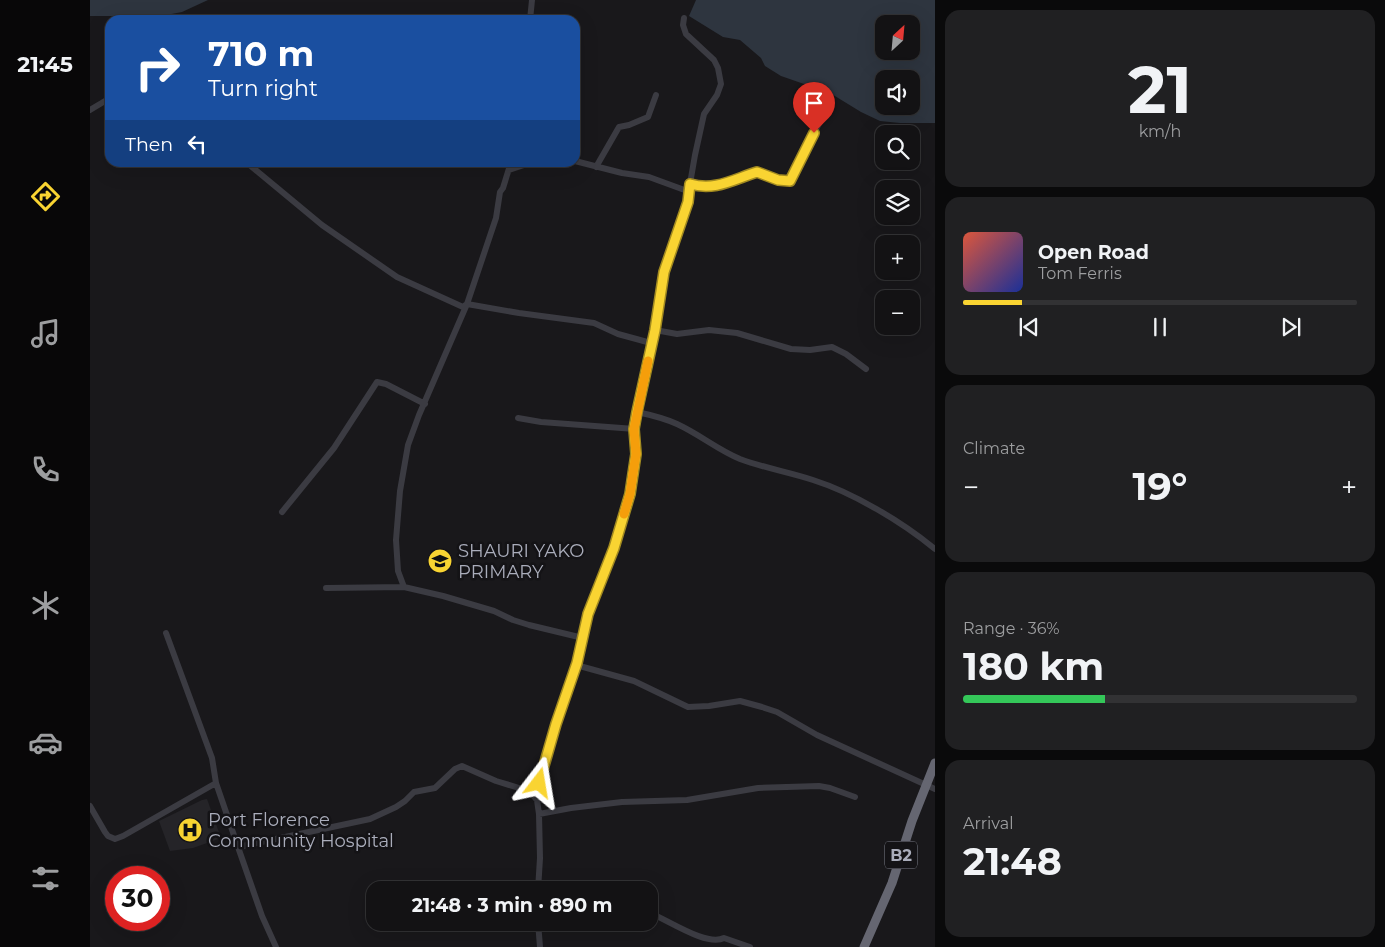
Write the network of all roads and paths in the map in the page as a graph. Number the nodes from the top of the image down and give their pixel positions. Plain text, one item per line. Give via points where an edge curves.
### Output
1 (532, 0) edge
2 (530, 15) edge
3 (684, 18) dead end
4 (656, 95) dead end
5 (831, 100) dead end
6 (105, 101) edge
7 (90, 110) edge
8 (580, 162) edge
9 (252, 167) edge
10 (510, 167) edge
11 (596, 167) junction
12 (690, 184) junction
13 (690, 192) junction
14 (467, 304) junction
15 (655, 330) junction
16 (651, 343) junction
17 (866, 369) dead end
18 (425, 404) junction
19 (637, 412) junction
20 (518, 418) dead end
21 (634, 429) junction
22 (282, 512) dead end
23 (935, 549) edge
24 (404, 587) junction
25 (326, 588) dead end
26 (166, 633) dead end
27 (583, 638) junction
28 (577, 663) junction
29 (935, 763) edge
30 (216, 784) junction
31 (926, 785) junction
32 (935, 789) edge
33 (855, 797) dead end
34 (536, 800) junction
35 (90, 806) edge
36 (539, 814) junction
37 (238, 847) junction
38 (539, 881) edge
39 (658, 918) edge
40 (539, 931) edge
41 (276, 947) edge
42 (540, 947) edge
43 (750, 947) edge
44 (864, 947) edge

1 - 2 street
3 - 12 street via 686,34 714,60 721,84 704,114
4 - 11 street via 648,117 619,127
5 - 12 street via 790,181 757,172 715,187 702,188
6 - 7 street
8 - 11 street
9 - 14 street via 322,225 398,277 463,307
10 - 14 street
11 - 13 street via 649,177
12 - 13 street
13 - 15 street via 664,272
14 - 16 street via 594,323
14 - 18 street
15 - 16 street
15 - 17 street via 678,334 710,330 737,333 791,349 832,347
16 - 19 street
18 - 22 street via 377,382 334,448
18 - 24 street via 408,445 400,490 396,540 398,571
19 - 21 street
19 - 23 street via 678,424 741,459 846,492
20 - 21 street
21 - 27 street via 636,454 630,494 614,548 588,614
24 - 25 street
24 - 27 street
26 - 30 street via 212,758
27 - 28 street
28 - 31 street via 634,681 688,707 740,701 777,712 817,735
28 - 34 street via 546,756
29 - 31 highway, B2
30 - 35 street via 115,839 105,832
30 - 37 street
31 - 32 street
31 - 44 highway, B2 via 892,883
33 - 36 street via 819,786 758,788 687,800 622,802
34 - 36 street
34 - 37 street via 529,790 462,766 435,788 414,792 396,807 370,818
36 - 38 street
37 - 41 street
39 - 43 street via 703,938 719,941 724,938
40 - 42 street

